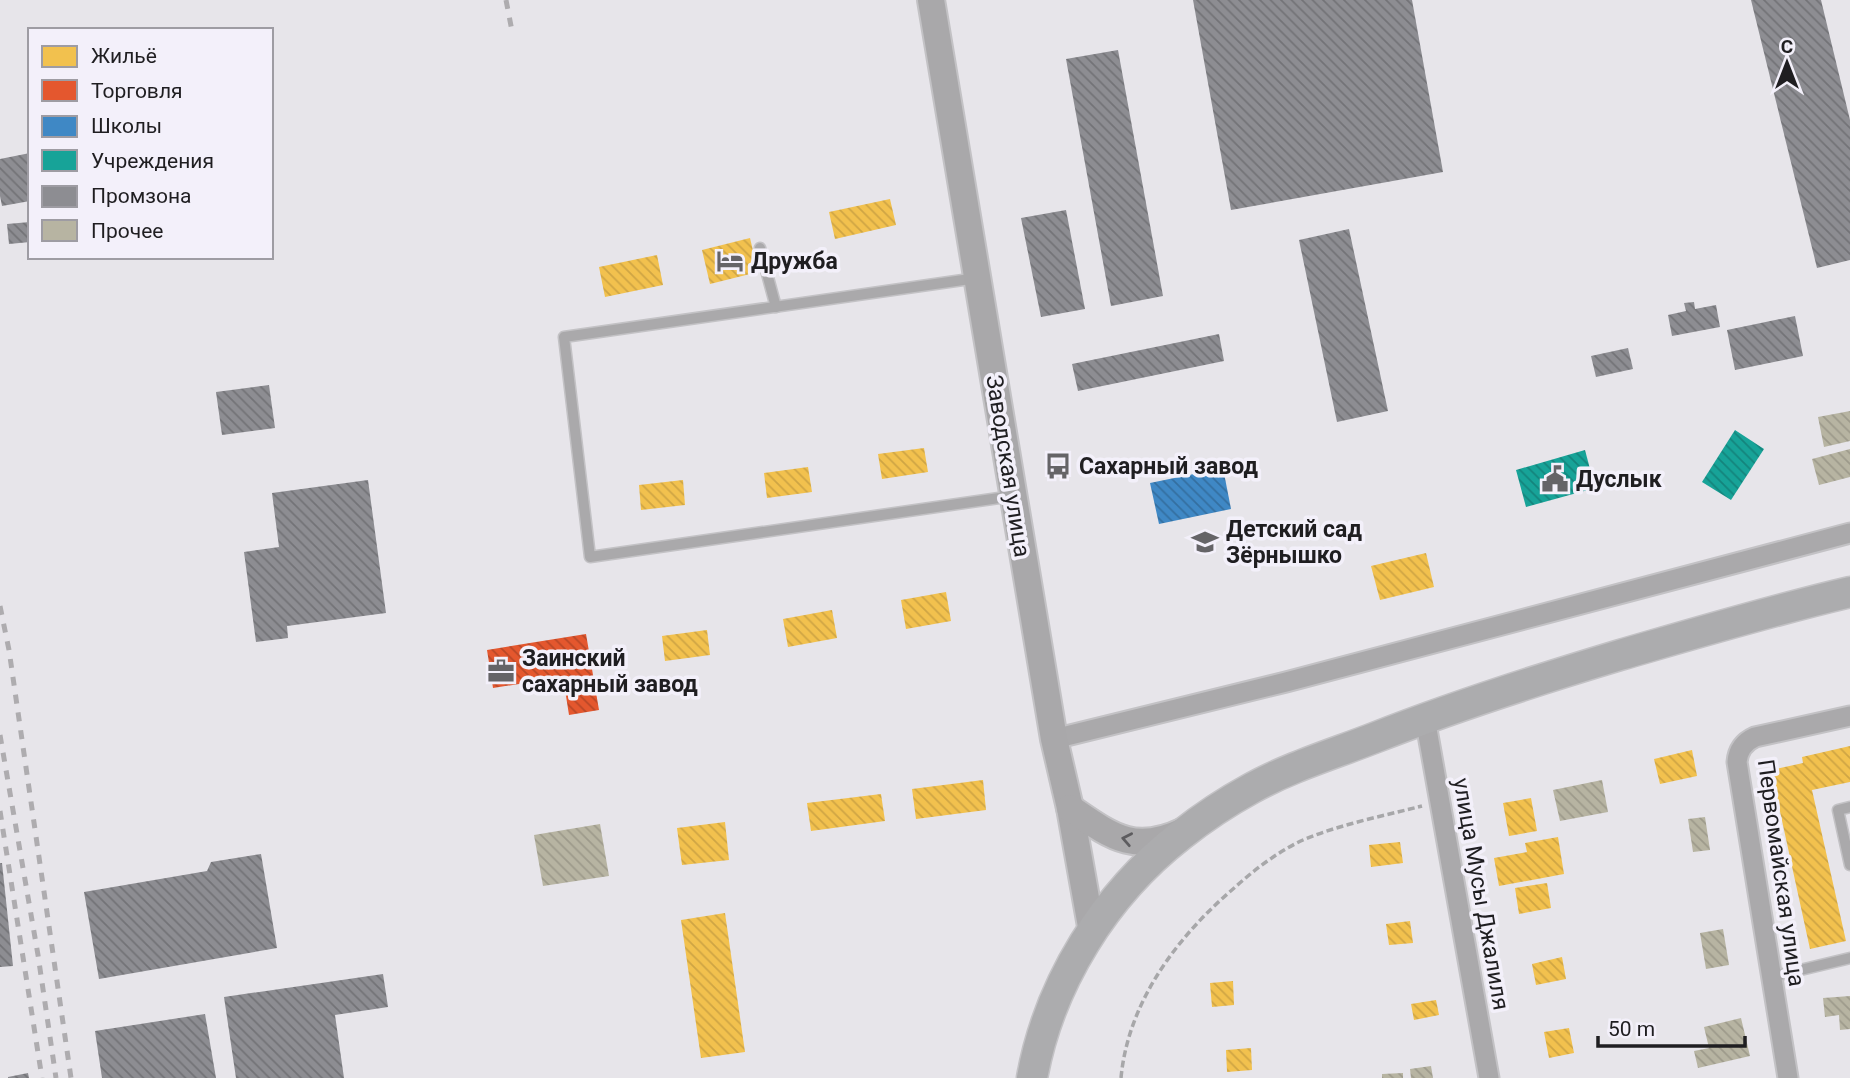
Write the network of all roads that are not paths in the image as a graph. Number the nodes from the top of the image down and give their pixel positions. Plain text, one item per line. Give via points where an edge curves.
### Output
1 (931, 0) edge
2 (760, 248) dead end
3 (977, 278) junction
4 (776, 307) junction
5 (1013, 496) junction
6 (1850, 533) edge
7 (1850, 592) edge
8 (1850, 716) edge
9 (1425, 718) junction
10 (1054, 739) junction
11 (1850, 807) edge
12 (1070, 808) junction
13 (1189, 829) junction
14 (1850, 865) edge
15 (1092, 932) junction
16 (1850, 958) edge
17 (1772, 977) junction
18 (1032, 1078) edge
19 (1489, 1078) edge
20 (1788, 1078) edge

1 - 3 main road, Заводская улица
2 - 4 lane
3 - 4 lane
3 - 5 main road, Заводская улица
4 - 5 lane via 564,337 590,557
5 - 10 main road, Заводская улица
6 - 10 street
7 - 9 main road via 1703,631
8 - 17 street, Первомайская улица via 1755,737 1738,755
9 - 13 main road via 1252,788
9 - 19 street, улица Мусы Джалиля
10 - 12 main road, Заводская улица
11 - 14 lane via 1838,810
13 -> 12 main road via 1167,839 1128,840 1110,835
12 - 15 main road, Заводская улица
13 - 15 main road via 1140,873
15 - 18 main road via 1056,996
16 - 17 lane
17 - 20 street, Первомайская улица

